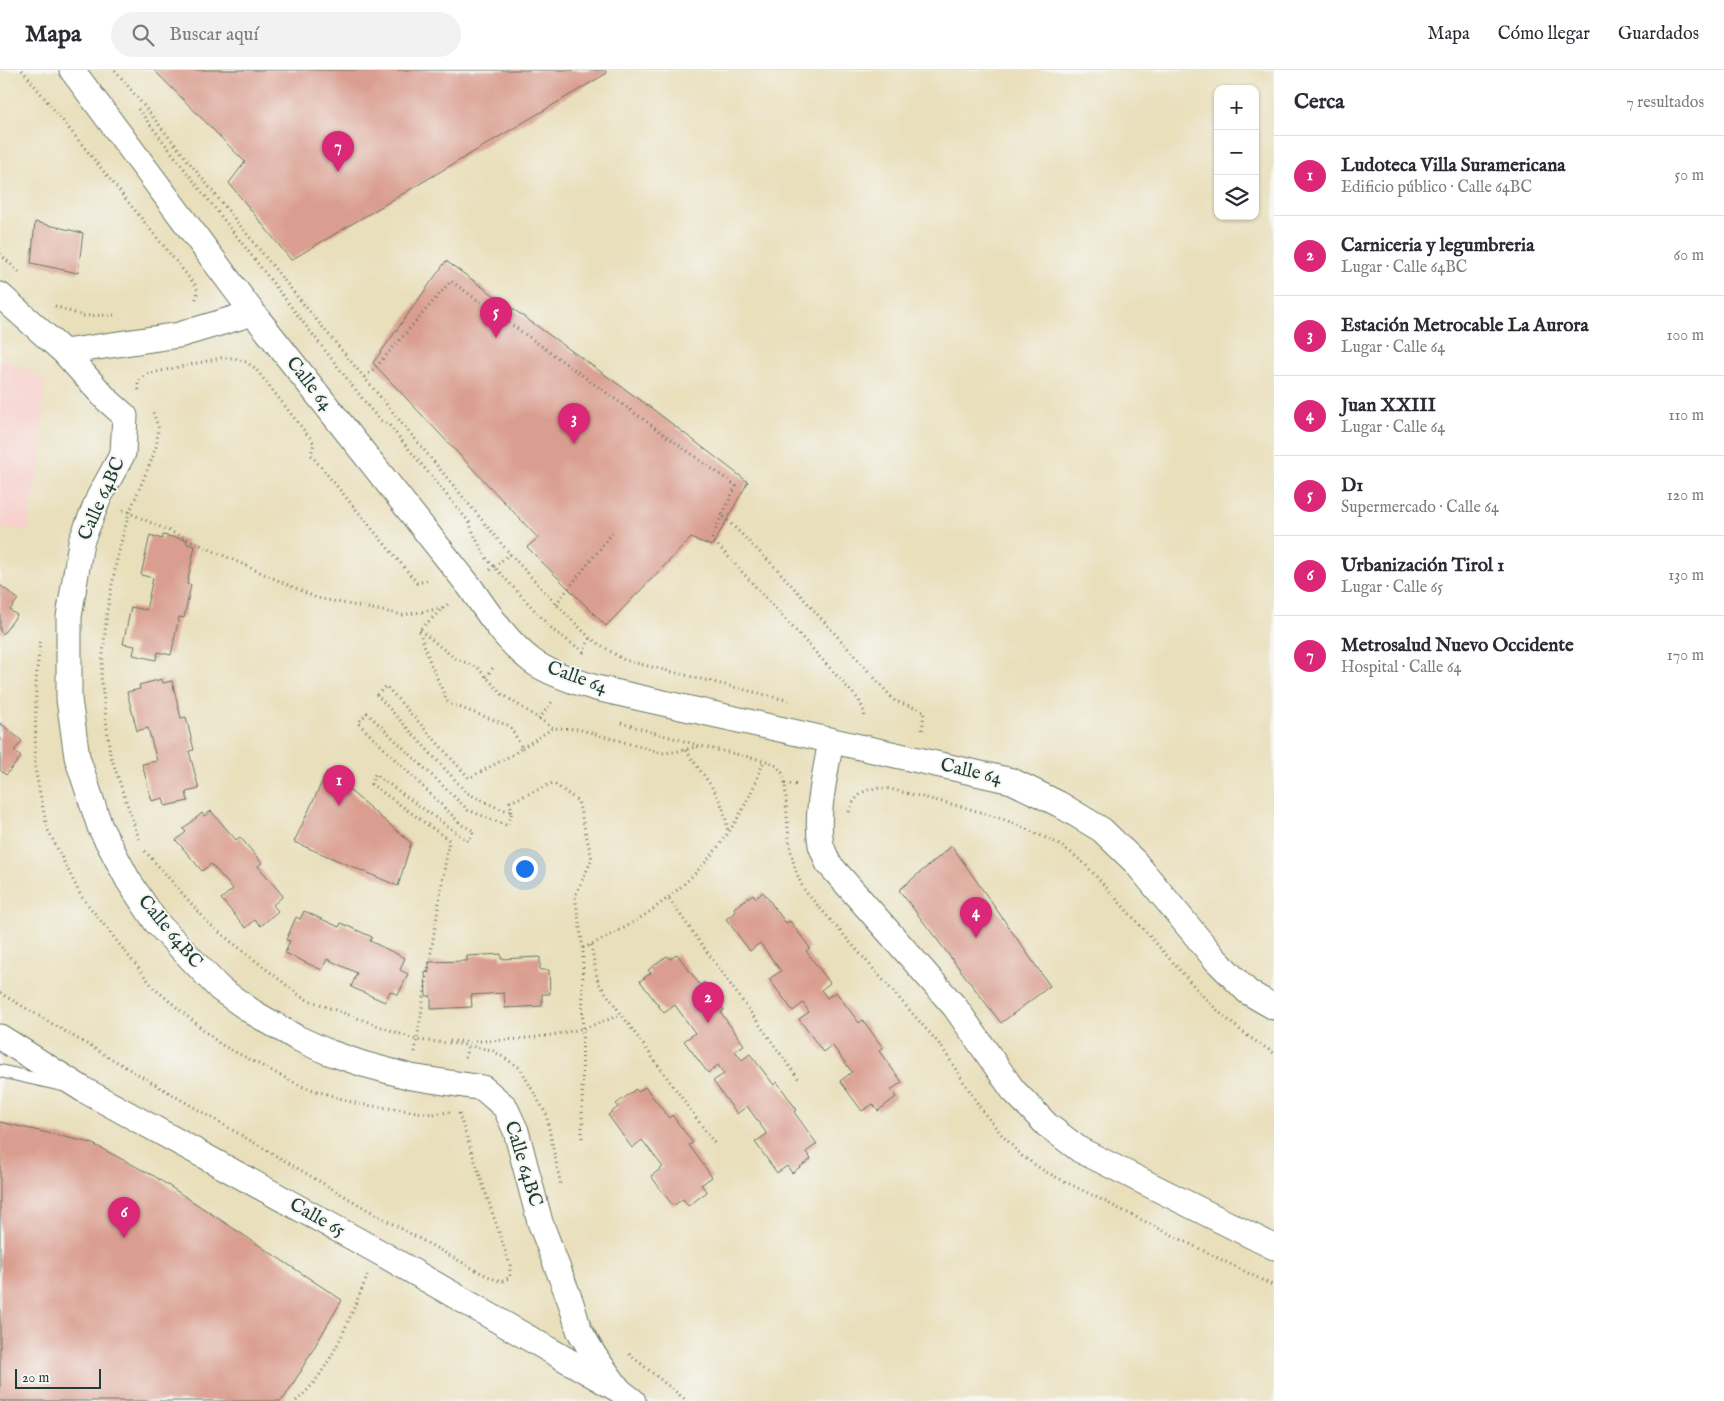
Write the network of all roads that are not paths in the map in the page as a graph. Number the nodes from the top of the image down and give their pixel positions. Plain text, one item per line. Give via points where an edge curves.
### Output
1 (75, 71) edge
2 (0, 295) edge
3 (253, 313) junction
4 (64, 352) junction
5 (831, 740) junction
6 (1274, 1007) edge
7 (0, 1037) edge
8 (0, 1071) edge
9 (84, 1090) junction
10 (1274, 1247) edge
11 (626, 1396) edge

1 - 3 street, Calle 64
2 - 4 street, Calle 64BC
3 - 4 street via 179,334
3 - 5 street, Calle 64 via 470,586 503,633 532,661 596,688
4 - 11 street, Calle 64BC via 125,416 123,453 99,496 81,542 70,617 69,699 76,757 100,827 128,880 156,922 191,959 220,989 254,1013 328,1052 411,1077 483,1088 505,1107 516,1131 540,1222 579,1330 595,1357
5 - 6 street, Calle 64 via 1012,781 1059,804 1102,830 1135,862 1216,960 1248,992
5 - 10 street via 822,791 820,833 828,863 955,1007 1013,1090 1047,1125 1080,1150
7 - 9 street, Calle 65
8 - 9 lane
9 - 11 street, Calle 65 via 379,1252

